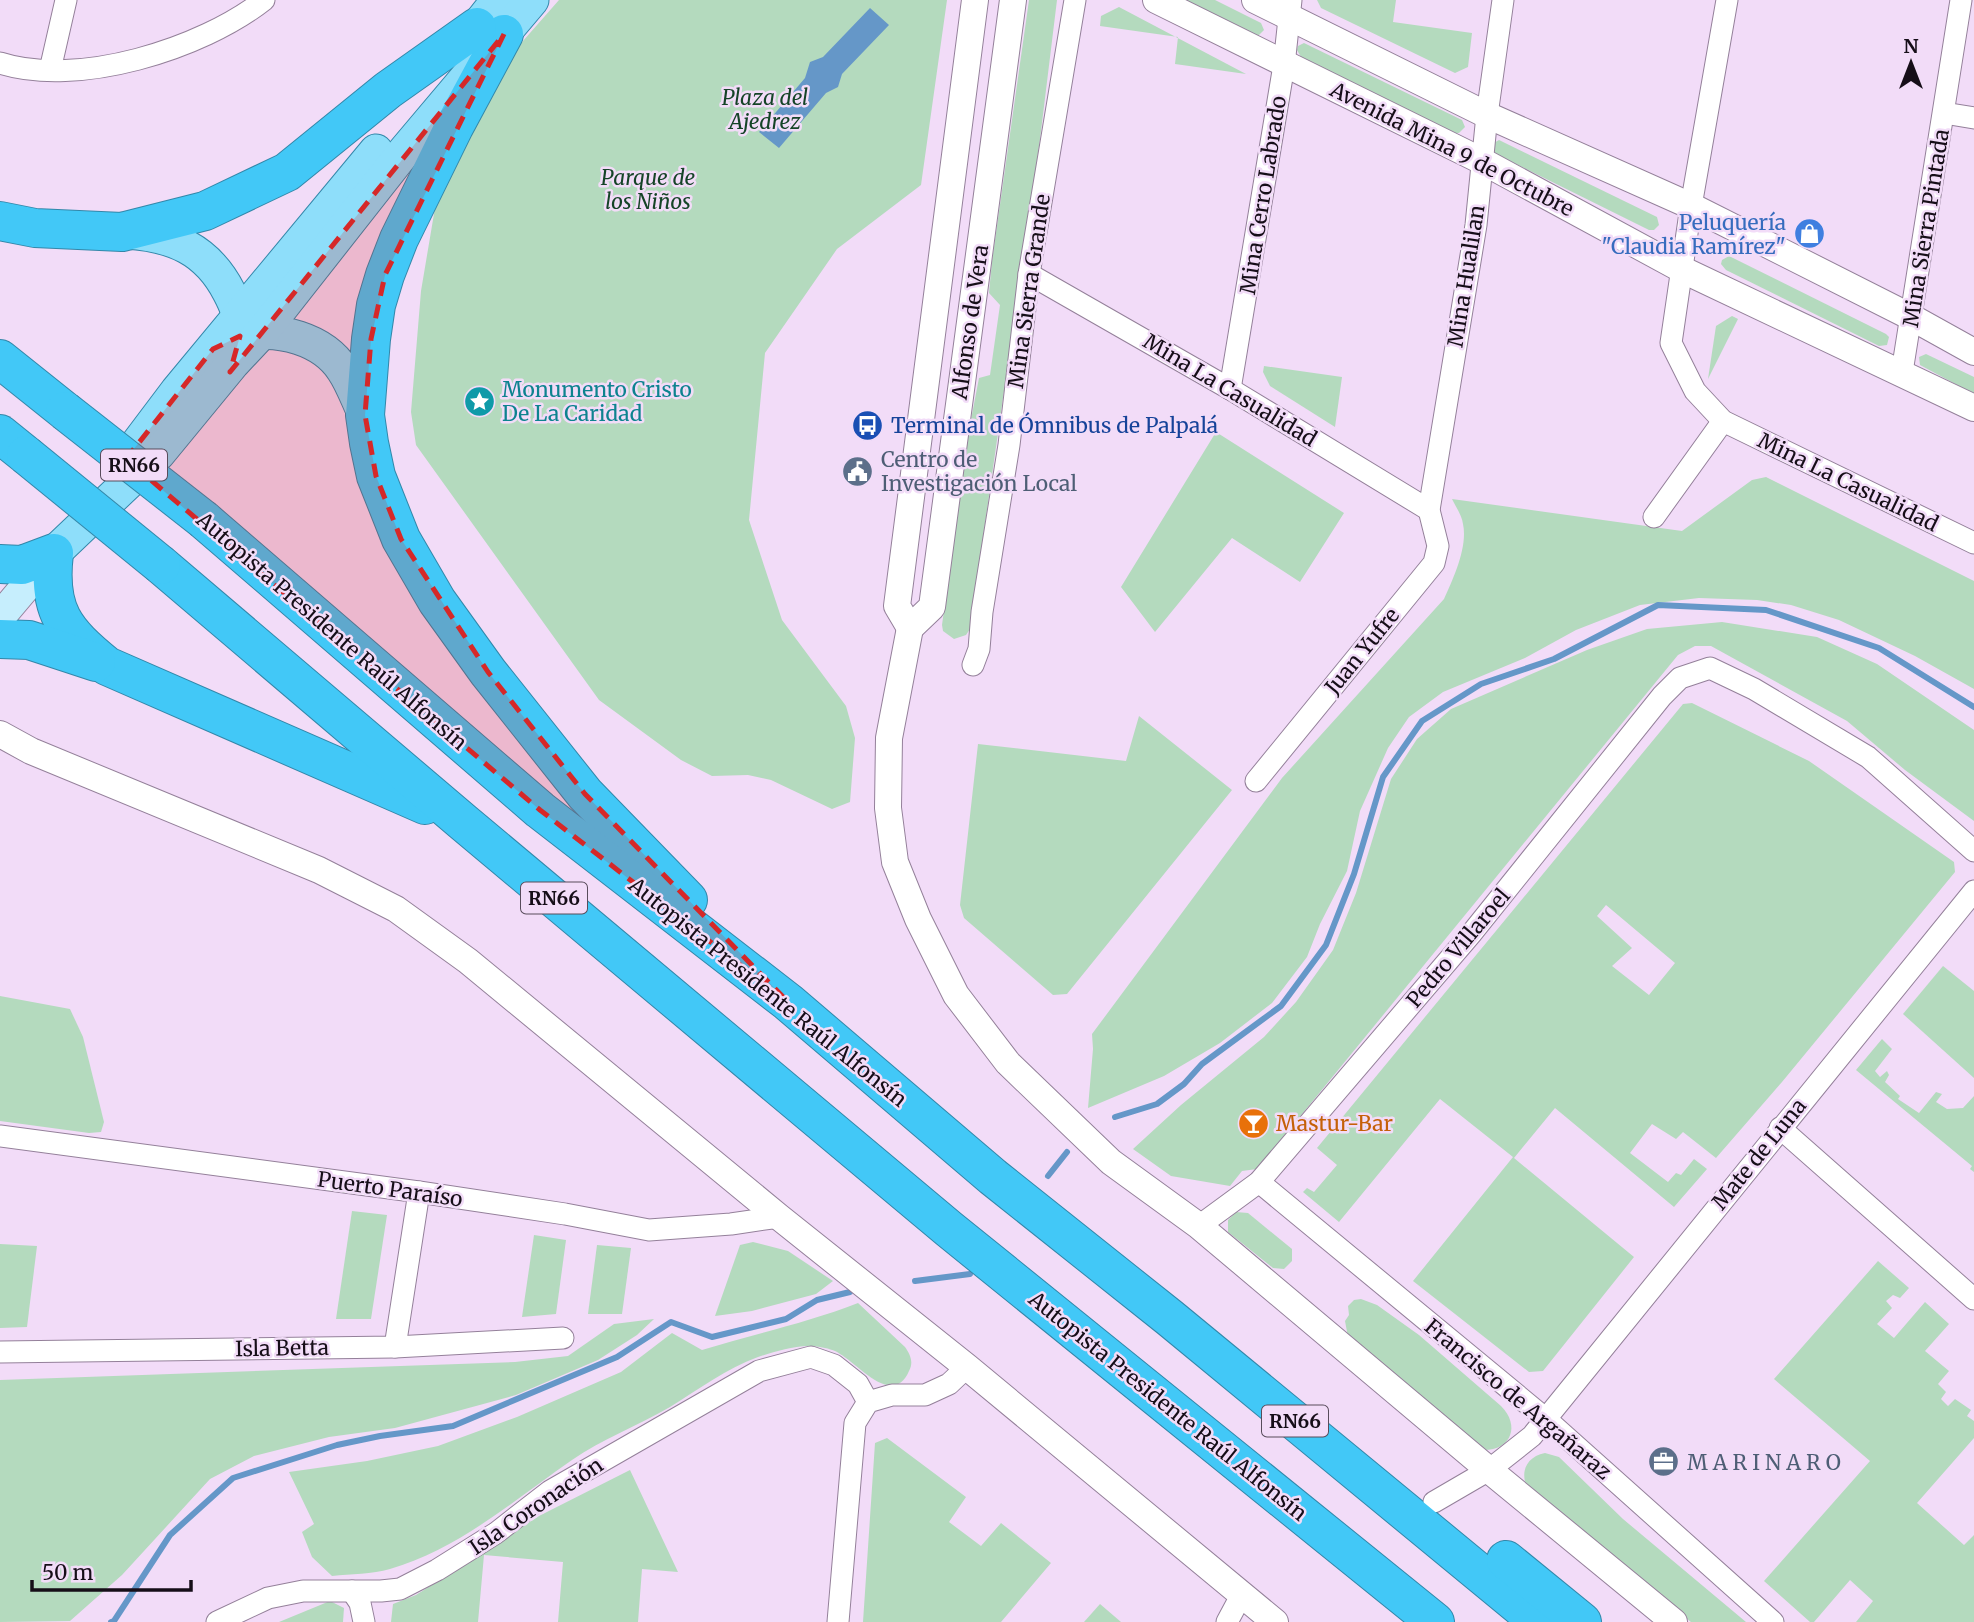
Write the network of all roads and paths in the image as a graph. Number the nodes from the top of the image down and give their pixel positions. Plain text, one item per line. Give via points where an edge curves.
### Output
1 (66, 0) edge
2 (264, 0) edge
3 (532, 0) edge
4 (975, 0) edge
5 (1013, 0) edge
6 (1075, 0) edge
7 (1156, 0) edge
8 (1255, 0) edge
9 (1503, 0) edge
10 (1727, 0) edge
11 (1961, 0) edge
12 (1290, 8) edge
13 (493, 20) edge
14 (0, 62) edge
15 (1284, 65) junction
16 (50, 71) junction
17 (1944, 113) junction
18 (1487, 115) junction
19 (1974, 118) edge
20 (1482, 161) junction
21 (1691, 206) junction
22 (0, 221) edge
23 (122, 232) junction
24 (1683, 270) junction
25 (1029, 274) junction
26 (1911, 317) junction
27 (238, 339) junction
28 (1974, 352) edge
29 (0, 359) edge
30 (1902, 372) junction
31 (1230, 389) junction
32 (1974, 408) edge
33 (365, 415) junction
34 (1723, 421) junction
35 (13, 444) edge
36 (1429, 510) junction
37 (1654, 517) dead end
38 (1974, 543) edge
39 (54, 553) junction
40 (0, 564) edge
41 (0, 617) edge
42 (910, 628) junction
43 (0, 639) edge
44 (973, 665) dead end
45 (107, 666) junction
46 (0, 734) edge
47 (1256, 781) dead end
48 (463, 822) junction
49 (1974, 852) edge
50 (1974, 891) edge
51 (788, 1002) junction
52 (1780, 1128) junction
53 (0, 1136) edge
54 (1259, 1182) junction
55 (419, 1192) junction
56 (779, 1217) junction
57 (1199, 1226) junction
58 (1974, 1299) edge
59 (1170, 1318) junction
60 (563, 1338) dead end
61 (395, 1347) junction
62 (0, 1352) edge
63 (967, 1367) junction
64 (868, 1402) junction
65 (1546, 1419) junction
66 (1489, 1470) junction
67 (1434, 1502) junction
68 (352, 1591) junction
69 (1242, 1594) junction
70 (218, 1622) edge
71 (365, 1622) edge
72 (838, 1622) edge
73 (1227, 1622) edge
74 (1275, 1622) edge
75 (1435, 1622) edge
76 (1539, 1622) edge
77 (1582, 1622) edge
78 (1674, 1622) edge
79 (1773, 1622) edge

1 - 16 street
2 - 16 street via 205,36 162,52 95,68
3 - 13 main road
4 - 42 street, Alfonso de Vera via 897,606
5 - 42 street, Alfonso de Vera via 932,607
6 - 25 street, Mina Sierra Grande
7 - 15 street, Avenida Mina 9 de Octubre
8 - 12 street
9 - 18 street, Mina Hualilan
10 - 21 street
11 - 17 street, Mina Sierra Pintada
12 - 15 street, Mina Cerro Labrado
12 - 18 street
13 - 23 highway via 388,90 287,172 205,211
13 - 27 main road via 403,153
13 - 33 highway via 454,127 385,275 374,317
14 - 16 street
15 - 20 street, Avenida Mina 9 de Octubre
15 - 31 street, Mina Cerro Labrado
17 - 19 street
17 - 26 street, Mina Sierra Pintada
18 - 20 street, Mina Hualilan
18 - 21 street
20 - 24 street, Avenida Mina 9 de Octubre
20 - 36 street, Mina Hualilan via 1476,225
21 - 24 street
21 - 26 street
22 - 23 highway via 35,228
23 - 27 main road via 167,237 213,266
24 - 30 street, Avenida Mina 9 de Octubre
24 - 34 street via 1671,343 1695,391
25 - 31 street, Mina La Casualidad
25 - 44 street, Mina Sierra Grande via 1009,445
26 - 28 street
26 - 30 street, Mina Sierra Pintada
27 - 33 main road via 283,333 323,351 343,368
27 - 39 main road via 177,391
29 - 51 highway, Autopista Presidente Raúl Alfonsín / RN66, bridge via 204,520 540,810
30 - 32 street, Avenida Mina 9 de Octubre
31 - 36 street, Mina La Casualidad
33 - 51 highway via 376,476 401,539 488,672 585,794
34 - 37 street
34 - 38 street, Mina La Casualidad
35 - 48 highway, Autopista Presidente Raúl Alfonsín / RN66, bridge
36 - 47 street, Juan Yufre via 1438,546 1434,563
39 - 40 highway via 22,565
39 - 41 main road
39 - 45 highway via 51,575 57,612 81,645
42 - 57 street via 889,738 888,808 895,862 918,919 956,995 1008,1063 1111,1162
43 - 45 highway via 29,640
45 - 48 highway
46 - 56 street via 319,870 396,909 468,961
48 - 75 highway, Autopista Presidente Raúl Alfonsín / RN66 via 949,1229
49 - 54 street, Pedro Villaroel via 1868,757 1754,689 1710,668 1680,678 1471,934
50 - 52 street, Mate de Luna
51 - 59 highway, Autopista Presidente Raúl Alfonsín / RN66 via 993,1178
52 - 58 street
52 - 65 street, Mate de Luna
53 - 55 street, Puerto Paraíso
54 - 57 street, Pedro Villaroel
54 - 65 street, Francisco de Argañaraz
55 - 56 street, Puerto Paraíso via 649,1230
55 - 61 street
56 - 63 street
57 - 66 street
59 - 67 highway via 1376,1455
59 - 76 highway, Autopista Presidente Raúl Alfonsín / RN66
60 - 61 street, Isla Betta
61 - 62 street, Isla Betta
63 - 64 street via 949,1384 926,1395 891,1395
63 - 69 street
64 - 68 street, Isla Coronación via 858,1384 834,1365 811,1357 760,1371 550,1491 438,1570 400,1589
64 - 72 street via 855,1423
65 - 66 street, Mate de Luna
65 - 79 street, Francisco de Argañaraz
66 - 67 street, Mate de Luna
66 - 78 street
67 - 77 highway
68 - 70 street, Isla Coronación via 303,1591 268,1598
68 - 71 street
69 - 73 street
69 - 74 street

